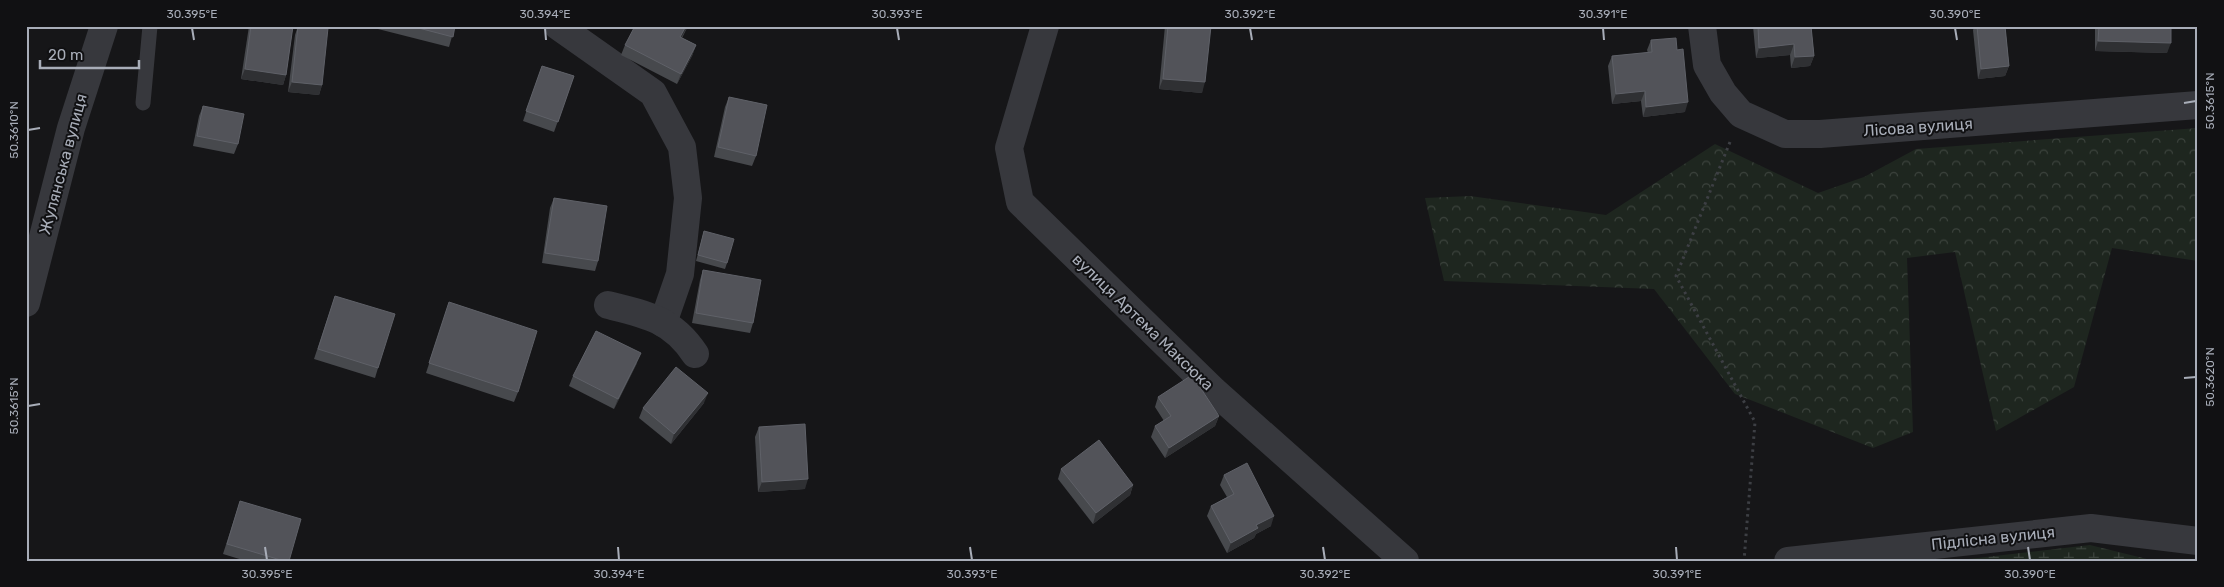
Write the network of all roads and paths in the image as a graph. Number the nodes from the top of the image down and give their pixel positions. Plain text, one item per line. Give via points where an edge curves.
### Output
1 (104, 26) edge
2 (150, 26) edge
3 (558, 26) edge
4 (1044, 26) edge
5 (1702, 26) edge
6 (143, 103) dead end
7 (2198, 105) edge
8 (1741, 114) junction
9 (26, 302) edge
10 (608, 304) dead end
11 (663, 323) junction
12 (695, 354) dead end
13 (2198, 541) edge
14 (1406, 561) edge
15 (1744, 561) edge
16 (1788, 561) edge

1 - 9 street, Жулянська вулиця via 71,128
2 - 6 lane
3 - 11 street via 653,93 682,148 688,198 680,274
4 - 14 street, вулиця Артема Максюка via 1009,148 1020,202 1214,391
5 - 8 street, Лісова вулиця via 1707,65 1723,93
7 - 8 street, Лісова вулиця via 1820,134 1785,134
8 - 15 path via 1676,276 1755,422
10 - 11 street via 651,316
11 - 12 street via 684,337
13 - 16 street, Підлісна вулиця via 2091,528

